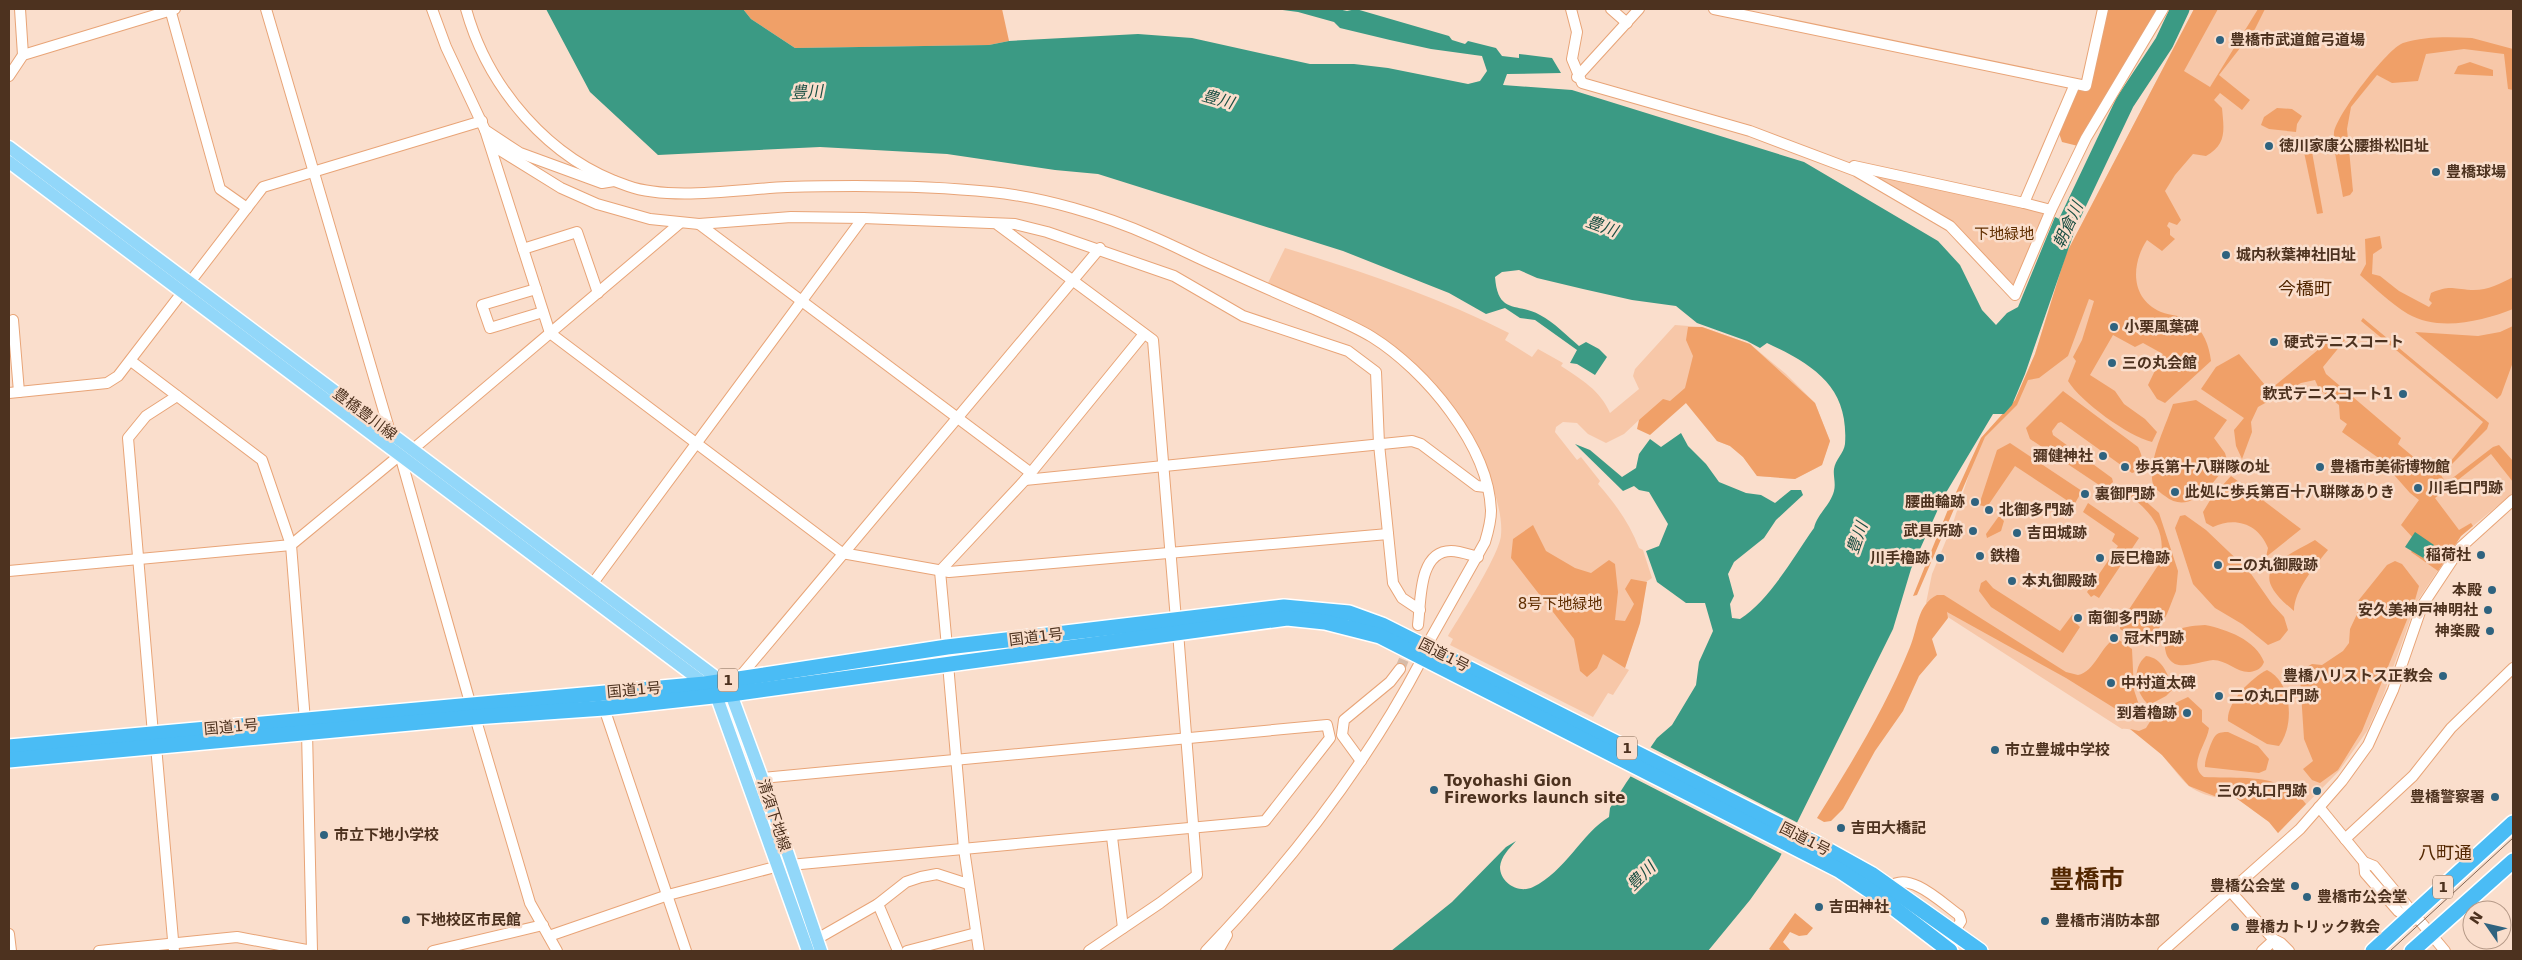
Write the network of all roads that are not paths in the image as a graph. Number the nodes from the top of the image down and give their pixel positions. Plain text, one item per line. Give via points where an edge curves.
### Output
1 (20, 9) edge
2 (172, 9) edge
3 (266, 9) edge
4 (432, 9) edge
5 (466, 9) edge
6 (1571, 9) edge
7 (1611, 9) edge
8 (1639, 9) edge
9 (1714, 9) edge
10 (2103, 9) edge
11 (2163, 9) edge
12 (1627, 22) junction
13 (23, 55) junction
14 (9, 76) edge
15 (1577, 77) junction
16 (2075, 84) junction
17 (483, 126) junction
18 (490, 144) junction
19 (9, 147) edge
20 (9, 162) edge
21 (1833, 162) junction
22 (314, 170) junction
23 (614, 181) junction
24 (2024, 203) junction
25 (247, 208) junction
26 (2051, 210) junction
27 (863, 218) junction
28 (680, 223) junction
29 (699, 224) junction
30 (998, 225) junction
31 (1100, 248) junction
32 (523, 249) junction
33 (1073, 282) junction
34 (186, 286) junction
35 (536, 289) junction
36 (598, 293) junction
37 (801, 301) junction
38 (544, 312) junction
39 (13, 320) dead end
40 (550, 333) junction
41 (1144, 334) junction
42 (131, 361) junction
43 (14, 393) edge
44 (177, 396) junction
45 (957, 418) junction
46 (390, 432) junction
47 (696, 443) junction
48 (1378, 444) junction
49 (412, 450) junction
50 (400, 454) junction
51 (1164, 467) junction
52 (1028, 477) junction
53 (1486, 487) junction
54 (2513, 500) edge
55 (1388, 534) junction
56 (291, 545) junction
57 (842, 552) junction
58 (1169, 552) junction
59 (1478, 557) junction
60 (138, 559) junction
61 (9, 571) edge
62 (940, 571) junction
63 (593, 583) junction
64 (1420, 610) junction
65 (1418, 625) tunnel mouth
66 (1177, 626) junction
67 (947, 647) junction
68 (1429, 655) junction
69 (948, 664) junction
70 (1400, 668) tunnel mouth
71 (2513, 668) edge
72 (738, 679) junction
73 (722, 681) junction
74 (705, 684) junction
75 (723, 694) junction
76 (604, 708) junction
77 (473, 712) junction
78 (306, 726) junction
79 (1186, 738) junction
80 (154, 740) junction
81 (9, 747) edge
82 (957, 759) junction
83 (9, 760) edge
84 (1361, 761) junction
85 (762, 778) junction
86 (2319, 807) junction
87 (2513, 823) edge
88 (1193, 829) junction
89 (1112, 836) junction
90 (2345, 839) junction
91 (964, 849) junction
92 (1814, 849) junction
93 (2513, 861) edge
94 (785, 865) junction
95 (968, 884) junction
96 (2231, 892) junction
97 (668, 895) junction
98 (878, 904) junction
99 (2411, 916) junction
100 (543, 926) junction
101 (1229, 927) junction
102 (1123, 928) junction
103 (9, 934) edge
104 (976, 934) junction
105 (2430, 935) junction
106 (549, 936) junction
107 (2274, 940) junction
108 (819, 945) edge
109 (174, 947) edge
110 (447, 950) edge
111 (11, 951) edge
112 (99, 951) edge
113 (312, 951) edge
114 (433, 951) edge
115 (557, 951) edge
116 (686, 951) edge
117 (806, 951) edge
118 (898, 951) edge
119 (907, 951) edge
120 (979, 951) edge
121 (1089, 951) edge
122 (1206, 951) edge
123 (1218, 951) edge
124 (1950, 951) edge
125 (1980, 951) edge
126 (2164, 951) edge
127 (2262, 951) edge
128 (2280, 951) edge
129 (2289, 951) edge
130 (2373, 951) edge
131 (2412, 951) edge
132 (2445, 951) edge

1 - 13 street
2 - 13 street
2 - 25 street via 220,189
3 - 22 street
4 - 17 street via 446,48
5 - 23 street via 496,79 517,106 554,145
6 - 15 street via 1577,32 1572,59
7 - 12 street
8 - 12 street
9 - 16 street
10 - 16 street via 2086,86
11 - 26 street via 2105,103
12 - 15 street
13 - 14 street
15 - 21 street via 1582,83 1750,131
16 - 24 street
17 - 18 street
17 - 22 street
17 - 23 street via 528,156 602,184
18 - 28 street via 561,188 597,204 626,214
18 - 32 street
19 - 34 main road, 豊橋豊川線
20 - 34 main road, 豊橋豊川線
21 - 24 street
21 - 26 street via 1856,171 1950,226 2014,294
22 - 25 street via 263,187
22 - 46 street
23 - 53 street via 665,192 865,185 990,192 1052,204 1150,235 1348,324 1396,354 1453,415 1476,453
24 - 26 street
25 - 34 street
27 - 29 street via 791,217
27 - 30 street
27 - 37 street
28 - 29 street
28 - 36 street
29 - 37 street
30 - 31 street via 1015,224
30 - 33 street
31 - 33 street
31 - 48 street via 1174,276 1243,316 1348,352 1363,362 1376,372
32 - 35 street
32 - 36 street via 577,232
33 - 41 street
33 - 45 street
34 - 42 street
34 - 46 main road, 豊橋豊川線
34 - 50 main road, 豊橋豊川線
35 - 38 street
35 - 38 street via 482,305 490,328
36 - 40 street
37 - 45 street
37 - 47 street
38 - 40 street
39 - 43 street
40 - 47 street
40 - 49 street
41 - 51 street via 1153,340
41 - 52 street
42 - 43 street via 107,383
42 - 44 street
44 - 56 street via 262,460
44 - 60 street via 146,416 128,438
45 - 52 street
45 - 57 street
46 - 49 main road, 豊橋豊川線
47 - 57 street
47 - 63 street
48 - 51 street
48 - 53 street via 1412,441 1421,444 1477,486
48 - 55 street
49 - 63 main road, 豊橋豊川線
50 - 56 street
50 - 74 main road, 豊橋豊川線
50 - 77 street
51 - 52 street
51 - 58 street
52 - 62 street
53 - 59 street via 1490,524
54 - 86 street via 2461,547 2422,606 2393,690 2368,745 2342,782
55 - 58 street
55 - 64 street via 1396,592
56 - 60 street
56 - 78 street
57 - 62 street
57 - 72 street
58 - 62 street
58 - 66 street
59 - 64 street via 1452,551 1436,555 1425,576
59 - 68 street
60 - 61 street
60 - 80 street
62 - 67 street
63 - 73 main road, 豊橋豊川線
64 - 65 street
66 - 67 highway, 国道1号 / 1
66 - 68 highway, 国道1号 / 1 via 1287,618 1325,622 1380,636
66 - 69 highway, 国道1号 / 1
66 - 79 street
67 - 72 highway, 国道1号 / 1
68 - 84 street
68 - 92 highway, 国道1号 / 1
69 - 75 highway, 国道1号 / 1
69 - 82 street
70 - 84 street via 1390,682 1344,720 1342,736
71 - 90 street via 2451,728 2413,776
72 - 73 highway, 国道1号 / 1
73 - 74 highway, 国道1号 / 1
73 - 75 main road, 清須下地線
74 - 75 main road, 清須下地線
74 - 77 highway, 国道1号 / 1
75 - 76 highway, 国道1号 / 1
75 - 85 main road, 清須下地線
75 - 94 main road, 清須下地線
76 - 77 highway, 国道1号 / 1
76 - 97 street
77 - 78 highway, 国道1号 / 1
77 - 100 street via 530,903
78 - 80 highway, 国道1号 / 1
78 - 113 street
79 - 82 street
79 - 88 street
79 - 88 street via 1328,726 1330,738 1265,821
80 - 81 highway, 国道1号 / 1
80 - 83 highway, 国道1号 / 1
80 - 109 street
82 - 85 street
82 - 91 street
84 - 101 street via 1296,847
85 - 94 main road, 清須下地線
86 - 90 street
86 - 96 street via 2300,829
87 - 99 highway, 1
88 - 89 street
88 - 102 street via 1197,875
89 - 91 street
89 - 102 street
90 - 99 street via 2364,862 2365,873 2398,911
91 - 94 street
91 - 95 street
92 - 124 highway, 国道1号 / 1
92 - 125 highway, 国道1号 / 1 via 1890,887
93 - 105 highway, 1
94 - 97 street
94 - 108 main road, 清須下地線
94 - 117 main road, 清須下地線
95 - 98 street via 936,874 921,877 906,882
95 - 104 street
96 - 107 street
96 - 126 street
97 - 106 street
97 - 116 street
98 - 108 street
98 - 118 street
99 - 105 street
99 - 130 highway, 1
100 - 106 street
100 - 110 street
101 - 122 street
101 - 123 street
102 - 121 street
103 - 111 street
104 - 119 street
104 - 120 street
105 - 131 highway, 1
105 - 132 street
106 - 115 street
107 - 127 street
107 - 128 street
107 - 129 street
109 - 112 street
109 - 113 street via 237,937
110 - 114 street

